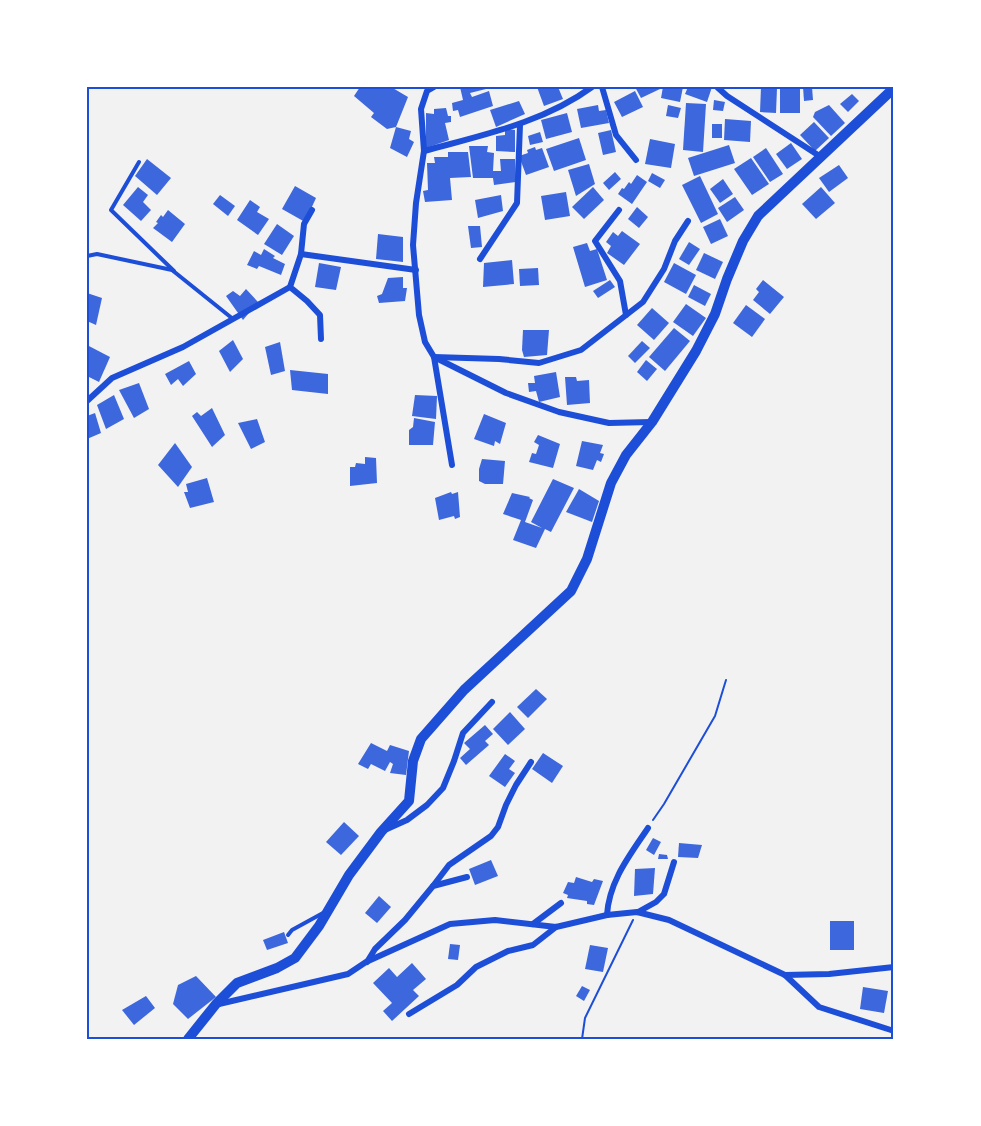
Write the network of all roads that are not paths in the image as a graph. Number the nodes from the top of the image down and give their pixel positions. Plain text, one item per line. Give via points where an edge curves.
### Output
1 (420, 87) edge
2 (434, 87) edge
3 (592, 87) edge
4 (602, 87) edge
5 (717, 87) edge
6 (894, 88) edge
7 (427, 92) junction
8 (520, 125) junction
9 (424, 151) junction
10 (821, 157) junction
11 (636, 160) dead end
12 (139, 162) dead end
13 (312, 210) dead end
14 (619, 210) dead end
15 (688, 221) dead end
16 (301, 254) junction
17 (87, 256) edge
18 (480, 259) dead end
19 (416, 270) junction
20 (181, 277) junction
21 (290, 287) junction
22 (626, 315) junction
23 (233, 319) junction
24 (321, 339) dead end
25 (434, 357) junction
26 (87, 401) edge
27 (652, 422) junction
28 (452, 465) dead end
29 (492, 702) dead end
30 (531, 762) dead end
31 (648, 828) road end
32 (381, 832) junction
33 (674, 862) dead end
34 (467, 877) dead end
35 (433, 886) junction
36 (561, 903) dead end
37 (329, 910) junction
38 (637, 912) junction
39 (607, 915) junction
40 (532, 924) junction
41 (556, 927) junction
42 (288, 935) dead end
43 (366, 963) junction
44 (894, 968) edge
45 (785, 975) junction
46 (216, 1004) junction
47 (409, 1014) dead end
48 (894, 1031) edge
49 (188, 1039) edge

1 - 7 street
2 - 7 street
3 - 8 street via 575,100
4 - 11 street via 616,135
5 - 10 street
6 - 10 main road
7 - 9 street via 421,109
8 - 9 street
8 - 18 street via 517,203
9 - 19 street via 413,245
10 - 27 main road via 758,216 743,241 696,351
12 - 20 lane via 111,210
13 - 16 street via 304,224
14 - 22 street via 595,241 620,281
15 - 22 street via 643,302
16 - 19 street
16 - 21 street
17 - 20 lane via 97,254 172,270
19 - 25 street via 424,342
20 - 23 lane
21 - 23 street
21 - 24 street via 320,315
22 - 25 street via 581,350 539,363
23 - 26 street via 183,347 112,378
25 - 27 street via 506,393 559,412 609,423
25 - 28 street
27 - 32 main road via 610,483 587,559 571,591 464,690 421,739 413,761 409,801
29 - 32 street via 463,733 443,788 407,820
30 - 35 street via 491,836 449,865
31 - 39 street via 613,884
32 - 37 main road
33 - 38 street via 664,894
34 - 35 street
35 - 43 street
36 - 40 street
37 - 42 lane
37 - 46 main road via 295,958 237,983
38 - 39 street
38 - 45 street via 669,920
39 - 41 street
40 - 41 street
40 - 43 street via 495,920 450,924
41 - 47 street via 533,945 508,951 476,968 457,985
43 - 46 street via 348,974
44 - 45 street
45 - 48 street via 819,1007
46 - 49 main road

